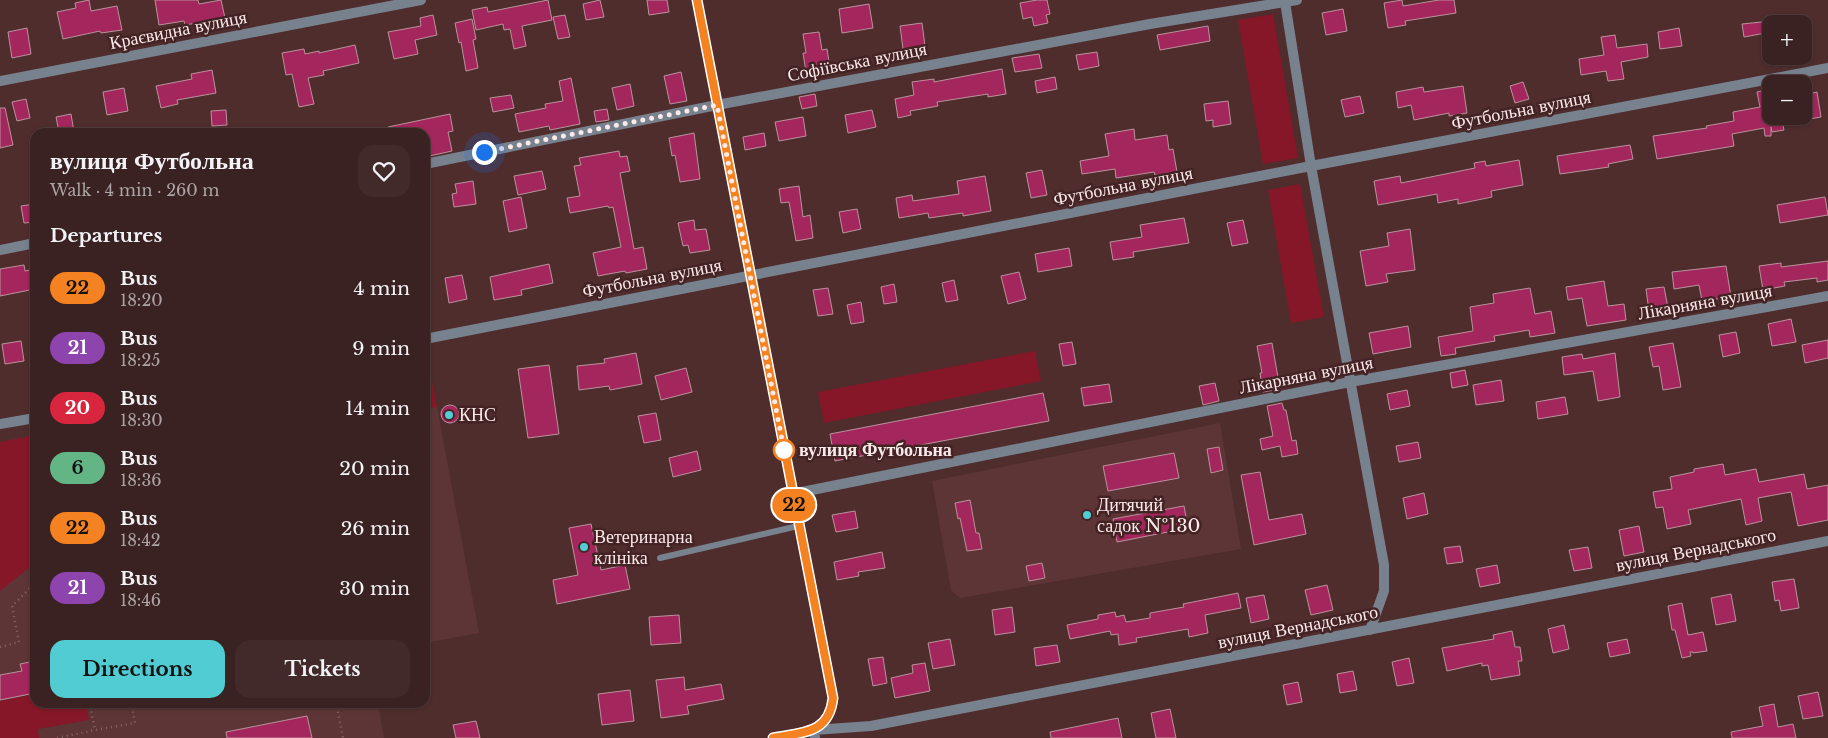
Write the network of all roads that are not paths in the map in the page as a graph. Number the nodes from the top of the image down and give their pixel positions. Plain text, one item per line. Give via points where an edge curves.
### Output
1 (421, 0) edge
2 (697, 0) edge
3 (1297, 0) edge
4 (1284, 1) edge
5 (1828, 68) edge
6 (0, 81) edge
7 (717, 105) junction
8 (430, 163) edge
9 (1311, 166) junction
10 (30, 244) edge
11 (0, 250) edge
12 (750, 275) junction
13 (1828, 296) edge
14 (430, 338) edge
15 (1350, 382) junction
16 (30, 419) edge
17 (0, 424) edge
18 (792, 494) junction
19 (798, 526) junction
20 (1828, 541) edge
21 (660, 558) dead end
22 (1370, 630) junction
23 (815, 734) edge
24 (773, 738) edge

1 - 6 street, Краєвидна вулиця
2 - 7 street
3 - 4 street, Софіївська вулиця
4 - 7 street, Софіївська вулиця
4 - 9 street
5 - 9 street, Футбольна вулиця
7 - 8 street, Софіївська вулиця
7 - 12 street
9 - 12 street, Футбольна вулиця
9 - 15 street
10 - 11 street
12 - 14 street, Футбольна вулиця
12 - 18 street
13 - 15 street, Лікарняна вулиця
15 - 18 street, Лікарняна вулиця
15 - 22 street via 1384,565 1384,591
16 - 17 street
18 - 19 street
19 - 21 lane
19 - 23 street via 833,698 832,710
20 - 22 street, вулиця Вернадського
22 - 23 street, вулиця Вернадського via 872,726
23 - 24 street, вулиця Вернадського

